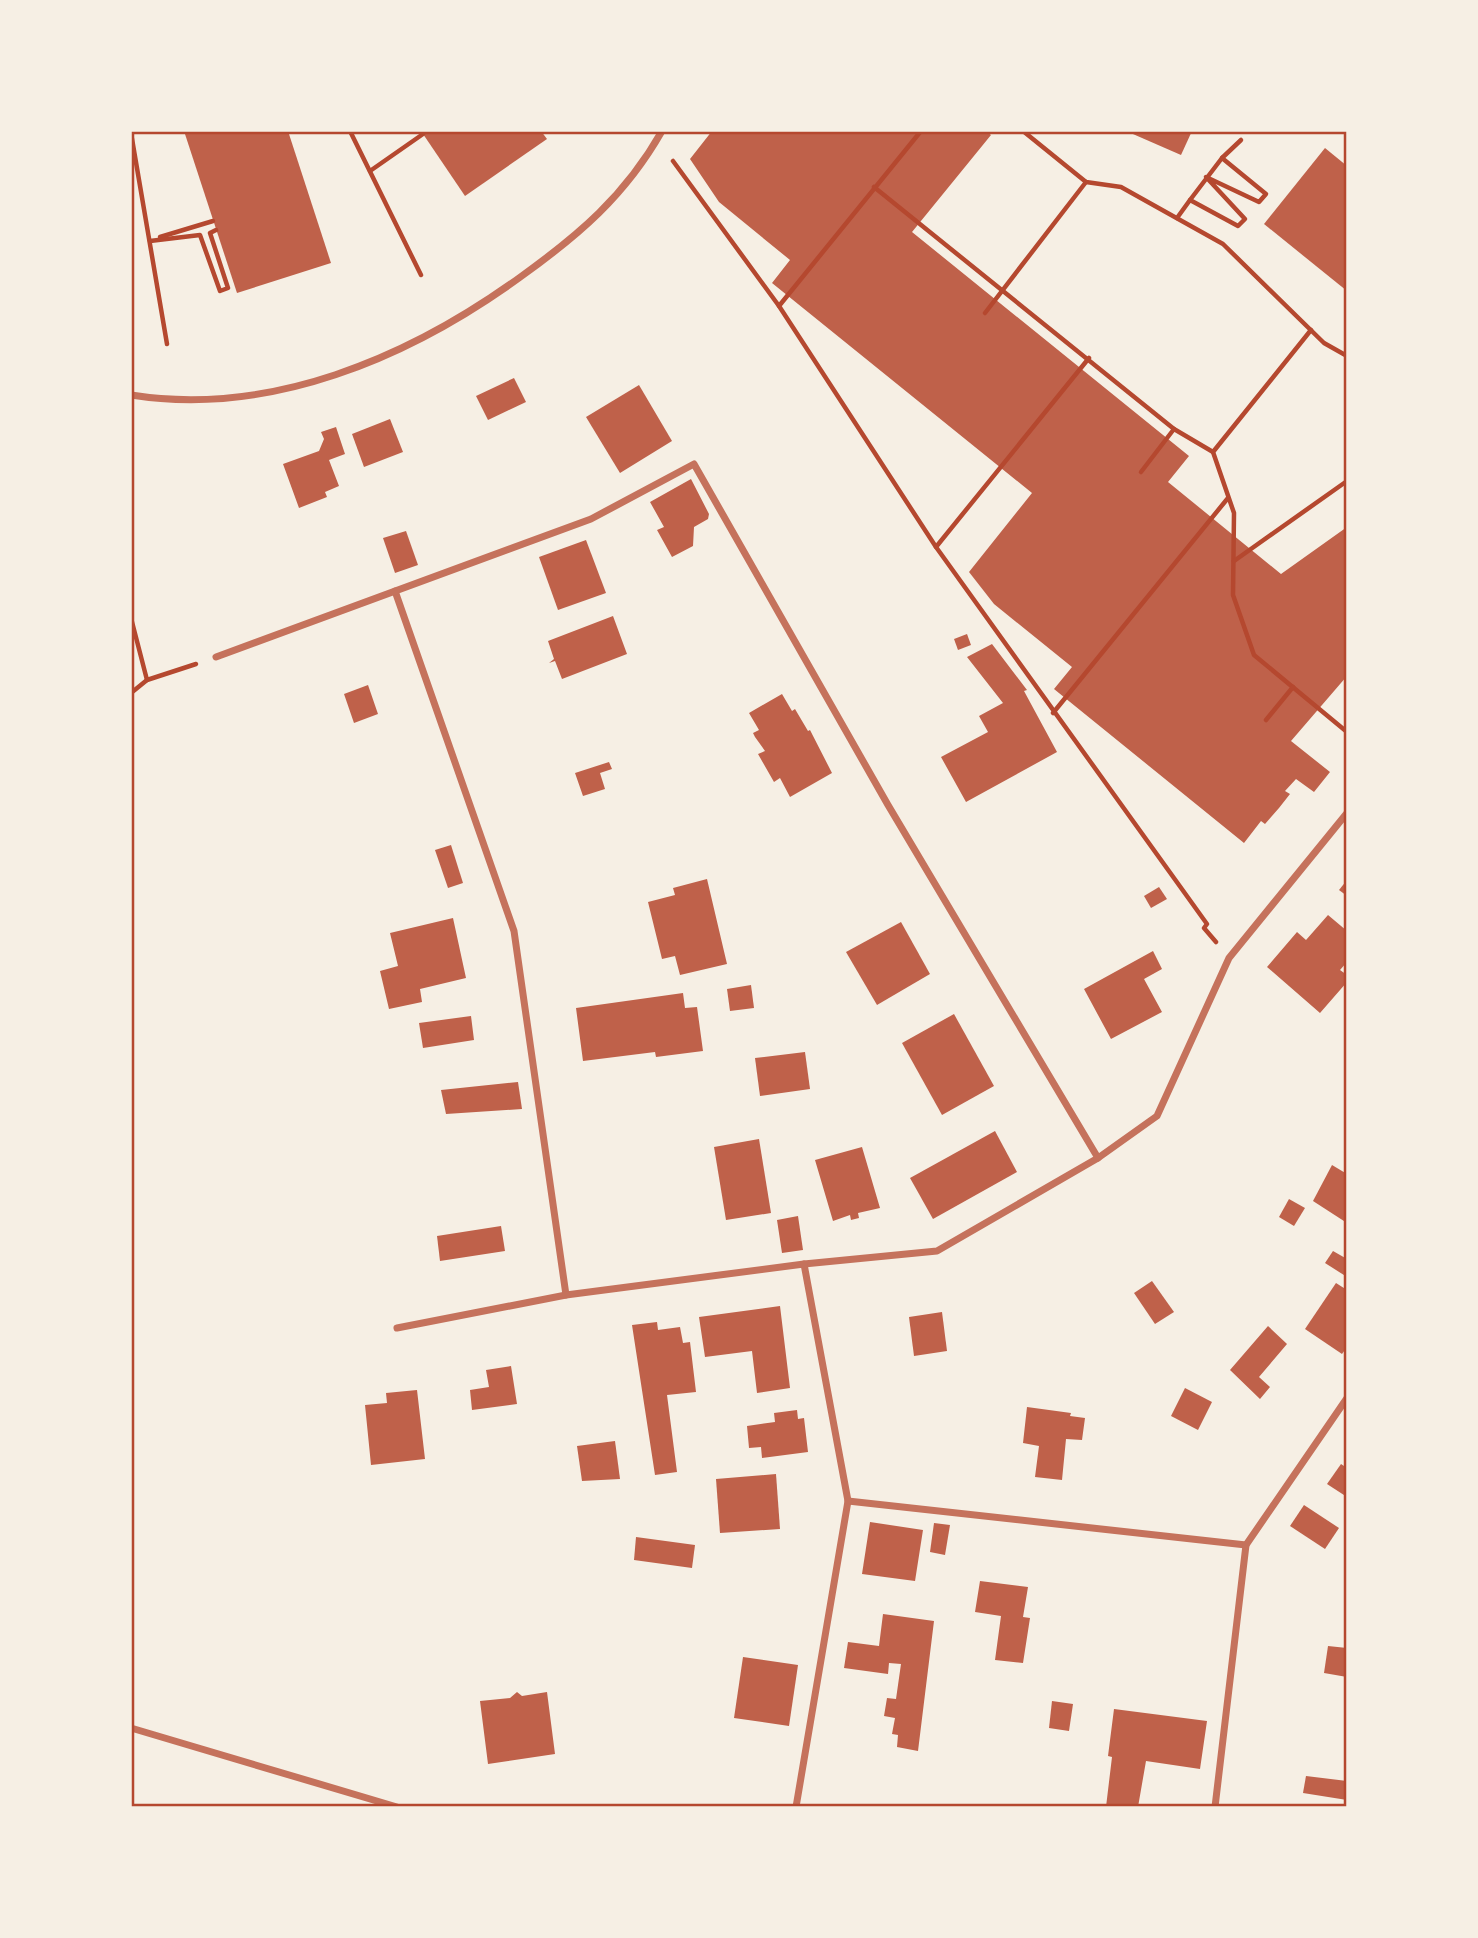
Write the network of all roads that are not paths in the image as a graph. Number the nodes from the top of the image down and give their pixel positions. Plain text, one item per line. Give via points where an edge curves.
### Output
1 (662, 131) edge
2 (131, 396) edge
3 (395, 591) junction
4 (216, 657) road end
5 (1347, 813) edge
6 (1098, 1158) junction
7 (804, 1264) junction
8 (566, 1295) junction
9 (397, 1328) dead end
10 (1347, 1398) edge
11 (848, 1501) junction
12 (1246, 1545) junction
13 (131, 1728) edge
14 (397, 1807) edge
15 (796, 1807) edge
16 (1215, 1807) edge

1 - 2 street via 641,168 566,244 475,310 415,343 323,379 244,396
3 - 4 street
3 - 6 street via 591,519 694,464 888,805
3 - 8 street via 514,932
5 - 6 street via 1229,958 1157,1116
6 - 7 street via 937,1251
7 - 8 street
7 - 11 street
8 - 9 street
10 - 12 street
11 - 12 street
11 - 15 street
12 - 16 street
13 - 14 street

